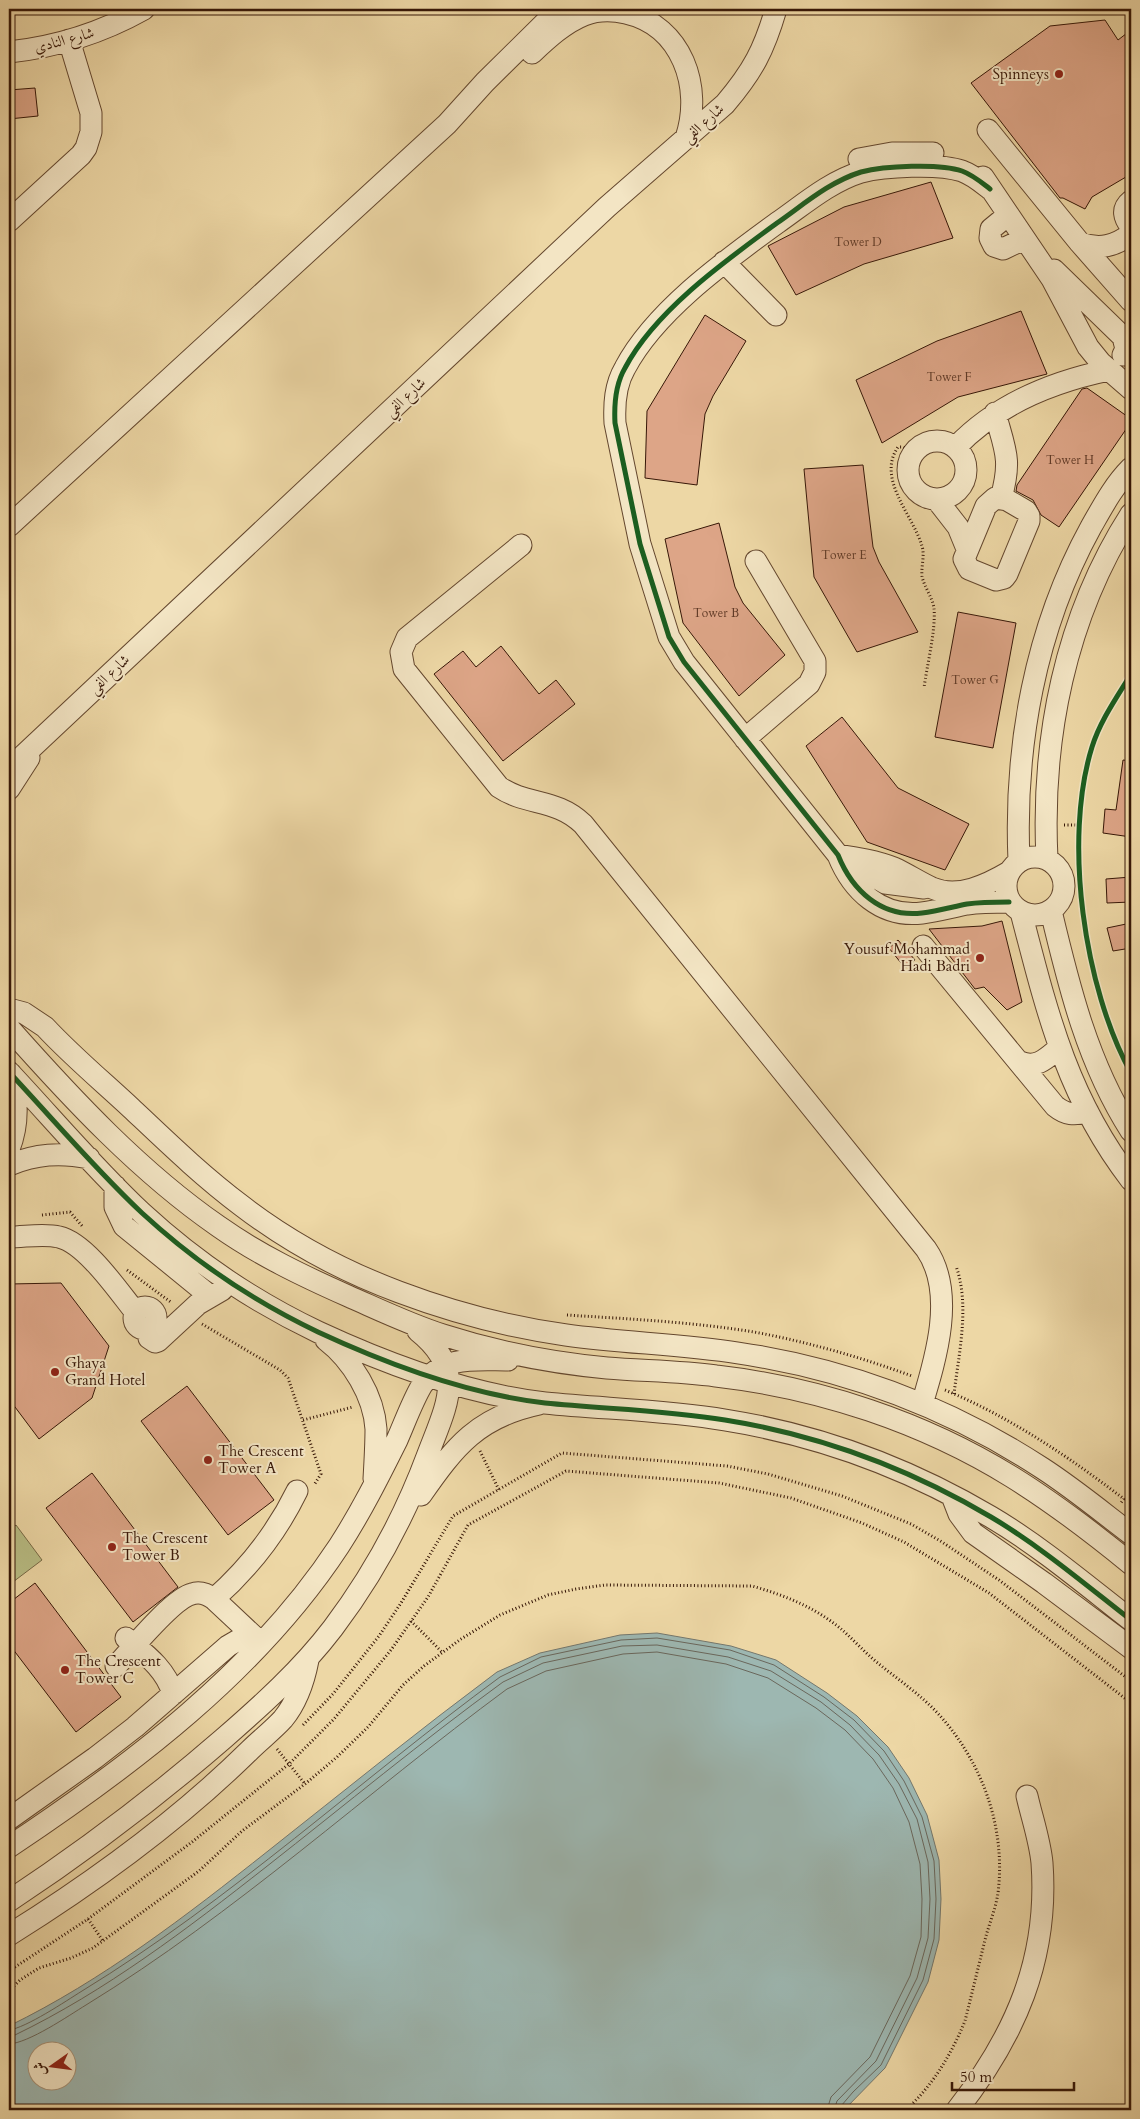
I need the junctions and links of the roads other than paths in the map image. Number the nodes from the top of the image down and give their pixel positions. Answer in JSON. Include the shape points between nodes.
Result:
{"nodes":[{"id":1,"x":144,"y":9,"type":"edge"},
{"id":2,"x":560,"y":9,"type":"edge"},
{"id":3,"x":776,"y":9,"type":"edge"},
{"id":4,"x":69,"y":40,"type":"junction"},
{"id":5,"x":9,"y":52,"type":"edge"},
{"id":6,"x":447,"y":124,"type":"junction"},
{"id":7,"x":988,"y":130,"type":"dead end"},
{"id":8,"x":686,"y":138,"type":"junction"},
{"id":9,"x":1131,"y":201,"type":"edge"},
{"id":10,"x":11,"y":213,"type":"edge"},
{"id":11,"x":1008,"y":215,"type":"junction"},
{"id":12,"x":1128,"y":235,"type":"edge"},
{"id":13,"x":1024,"y":239,"type":"junction"},
{"id":14,"x":1080,"y":243,"type":"junction"},
{"id":15,"x":724,"y":262,"type":"junction"},
{"id":16,"x":1046,"y":270,"type":"junction"},
{"id":17,"x":1111,"y":280,"type":"junction"},
{"id":18,"x":1131,"y":301,"type":"edge"},
{"id":19,"x":776,"y":315,"type":"dead end"},
{"id":20,"x":1121,"y":353,"type":"edge"},
{"id":21,"x":1102,"y":363,"type":"junction"},
{"id":22,"x":1131,"y":389,"type":"edge"},
{"id":23,"x":990,"y":416,"type":"junction"},
{"id":24,"x":956,"y":447,"type":"junction"},
{"id":25,"x":1131,"y":468,"type":"edge"},
{"id":26,"x":946,"y":497,"type":"junction"},
{"id":27,"x":995,"y":499,"type":"junction"},
{"id":28,"x":1131,"y":514,"type":"edge"},
{"id":29,"x":978,"y":524,"type":"junction"},
{"id":30,"x":9,"y":526,"type":"edge"},
{"id":31,"x":521,"y":545,"type":"dead end"},
{"id":32,"x":967,"y":549,"type":"junction"},
{"id":33,"x":756,"y":561,"type":"dead end"},
{"id":34,"x":745,"y":739,"type":"junction"},
{"id":35,"x":38,"y":741,"type":"junction"},
{"id":36,"x":9,"y":769,"type":"edge"},
{"id":37,"x":9,"y":789,"type":"edge"},
{"id":38,"x":838,"y":855,"type":"junction"},
{"id":39,"x":1048,"y":859,"type":"junction"},
{"id":40,"x":1014,"y":866,"type":"junction"},
{"id":41,"x":898,"y":886,"type":"junction"},
{"id":42,"x":934,"y":888,"type":"junction"},
{"id":43,"x":1015,"y":907,"type":"junction"},
{"id":44,"x":896,"y":911,"type":"junction"},
{"id":45,"x":1051,"y":911,"type":"junction"},
{"id":46,"x":923,"y":946,"type":"dead end"},
{"id":47,"x":9,"y":1009,"type":"edge"},
{"id":48,"x":9,"y":1028,"type":"edge"},
{"id":49,"x":1059,"y":1048,"type":"junction"},
{"id":50,"x":1020,"y":1062,"type":"junction"},
{"id":51,"x":10,"y":1073,"type":"edge"},
{"id":52,"x":1088,"y":1112,"type":"junction"},
{"id":53,"x":1131,"y":1130,"type":"edge"},
{"id":54,"x":9,"y":1149,"type":"edge"},
{"id":55,"x":89,"y":1158,"type":"junction"},
{"id":56,"x":9,"y":1165,"type":"edge"},
{"id":57,"x":1131,"y":1180,"type":"edge"},
{"id":58,"x":115,"y":1186,"type":"junction"},
{"id":59,"x":9,"y":1237,"type":"edge"},
{"id":60,"x":236,"y":1285,"type":"junction"},
{"id":61,"x":210,"y":1296,"type":"junction"},
{"id":62,"x":406,"y":1321,"type":"junction"},
{"id":63,"x":314,"y":1330,"type":"junction"},
{"id":64,"x":550,"y":1360,"type":"junction"},
{"id":65,"x":441,"y":1374,"type":"junction"},
{"id":66,"x":545,"y":1402,"type":"junction"},
{"id":67,"x":922,"y":1404,"type":"junction"},
{"id":68,"x":374,"y":1486,"type":"junction"},
{"id":69,"x":304,"y":1491,"type":"road end"},
{"id":70,"x":952,"y":1496,"type":"junction"},
{"id":71,"x":1110,"y":1518,"type":"junction"},
{"id":72,"x":393,"y":1534,"type":"junction"},
{"id":73,"x":1131,"y":1534,"type":"edge"},
{"id":74,"x":1096,"y":1536,"type":"junction"},
{"id":75,"x":1131,"y":1564,"type":"edge"},
{"id":76,"x":214,"y":1599,"type":"junction"},
{"id":77,"x":1131,"y":1620,"type":"edge"},
{"id":78,"x":257,"y":1639,"type":"junction"},
{"id":79,"x":131,"y":1642,"type":"junction"},
{"id":80,"x":1131,"y":1648,"type":"edge"},
{"id":81,"x":308,"y":1658,"type":"junction"},
{"id":82,"x":116,"y":1666,"type":"dead end"},
{"id":83,"x":173,"y":1694,"type":"junction"},
{"id":84,"x":1027,"y":1796,"type":"dead end"},
{"id":85,"x":12,"y":1815,"type":"edge"},
{"id":86,"x":9,"y":1847,"type":"edge"},
{"id":87,"x":9,"y":1901,"type":"edge"},
{"id":88,"x":9,"y":1935,"type":"edge"},
{"id":89,"x":957,"y":2110,"type":"edge"}],
"edges":[{"from":1,"to":4,"type":"street","name":"شارع النادي","via":[[100,30]]},
{"from":2,"to":6,"type":"street","via":[[525,41]]},
{"from":3,"to":8,"type":"street","name":"شارع الفي","via":[[770,33],[751,70],[725,104]]},
{"from":4,"to":5,"type":"street","name":"شارع النادي"},
{"from":4,"to":10,"type":"street","via":[[91,113],[89,140],[81,155]]},
{"from":6,"to":8,"type":"street","via":[[495,87],[557,31],[584,15],[608,11],[633,14],[654,24],[678,50],[692,89],[692,115]]},
{"from":6,"to":30,"type":"street"},
{"from":7,"to":14,"type":"street"},
{"from":8,"to":35,"type":"street","name":"شارع الفي","via":[[607,208]]},
{"from":9,"to":12,"type":"street","via":[[1124,214]]},
{"from":11,"to":13,"type":"street"},
{"from":11,"to":13,"type":"street","via":[[991,229],[990,238],[994,246],[1003,249]]},
{"from":11,"to":15,"type":"street","via":[[990,189],[964,171],[931,166],[860,172],[817,194]]},
{"from":12,"to":14,"type":"street","via":[[1096,247]]},
{"from":12,"to":17,"type":"street","via":[[1112,256]]},
{"from":13,"to":16,"type":"street"},
{"from":14,"to":17,"type":"street"},
{"from":15,"to":19,"type":"street"},
{"from":15,"to":34,"type":"street","via":[[669,312],[643,341],[622,374],[614,409],[636,526],[664,623],[676,650]]},
{"from":16,"to":20,"type":"street"},
{"from":16,"to":21,"type":"street","via":[[1083,338]]},
{"from":17,"to":18,"type":"street"},
{"from":20,"to":21,"type":"street"},
{"from":21,"to":22,"type":"street"},
{"from":21,"to":23,"type":"street","via":[[1081,378],[1048,386]]},
{"from":23,"to":24,"type":"street"},
{"from":23,"to":27,"type":"street","via":[[1000,464]]},
{"from":24,"to":26,"type":"street","via":[[962,453],[967,471],[961,488]]},
{"from":24,"to":26,"type":"street","via":[[938,440],[921,446],[914,452],[908,469],[909,478],[919,494]]},
{"from":25,"to":40,"type":"street","via":[[1121,478],[1084,540],[1068,574],[1044,643],[1028,706],[1021,751]]},
{"from":26,"to":29,"type":"street"},
{"from":26,"to":32,"type":"street"},
{"from":27,"to":29,"type":"street"},
{"from":27,"to":32,"type":"street","via":[[1026,511],[1029,521],[1007,574],[996,580],[969,569],[964,559]]},
{"from":28,"to":39,"type":"street","via":[[1094,584],[1061,684],[1046,789]]},
{"from":29,"to":32,"type":"street"},
{"from":31,"to":67,"type":"street","via":[[407,638],[401,652],[404,670],[499,786],[519,797],[564,809],[583,824],[926,1249],[936,1266],[942,1290],[937,1344]]},
{"from":33,"to":34,"type":"street","via":[[816,661],[816,672],[809,684]]},
{"from":34,"to":38,"type":"street"},
{"from":35,"to":36,"type":"street","name":"شارع الفي"},
{"from":35,"to":37,"type":"street"},
{"from":38,"to":41,"type":"street","via":[[874,878]]},
{"from":38,"to":42,"type":"street","via":[[888,866]]},
{"from":38,"to":44,"type":"street","via":[[845,871],[862,893],[879,905]]},
{"from":39,"to":40,"type":"street","via":[[1033,856]]},
{"from":39,"to":45,"type":"street","via":[[1059,870],[1064,884],[1061,899]]},
{"from":40,"to":42,"type":"street","via":[[986,884],[965,891]]},
{"from":40,"to":43,"type":"street","via":[[1005,887]]},
{"from":41,"to":42,"type":"street"},
{"from":41,"to":44,"type":"street"},
{"from":43,"to":44,"type":"street","via":[[967,904],[920,913]]},
{"from":43,"to":45,"type":"street","via":[[1036,916]]},
{"from":43,"to":49,"type":"street"},
{"from":45,"to":53,"type":"street","via":[[1079,1020],[1106,1084]]},
{"from":46,"to":50,"type":"street"},
{"from":47,"to":67,"type":"street","via":[[24,1013],[45,1028],[189,1162],[243,1207],[303,1246],[366,1278],[432,1304],[500,1323],[564,1335],[701,1347],[778,1360],[854,1379]]},
{"from":48,"to":62,"type":"street","via":[[110,1135],[216,1225],[296,1274]]},
{"from":49,"to":50,"type":"street","via":[[1037,1064]]},
{"from":49,"to":52,"type":"street"},
{"from":50,"to":52,"type":"street","via":[[1055,1106],[1074,1115]]},
{"from":51,"to":54,"type":"street","via":[[17,1118]]},
{"from":51,"to":55,"type":"street"},
{"from":52,"to":57,"type":"street"},
{"from":55,"to":56,"type":"street","via":[[56,1154]]},
{"from":55,"to":58,"type":"street"},
{"from":58,"to":60,"type":"street","via":[[172,1239]]},
{"from":58,"to":61,"type":"street","via":[[115,1207],[124,1226]]},
{"from":59,"to":61,"type":"street","via":[[50,1236],[65,1239],[78,1248],[144,1316],[149,1338],[154,1342]]},
{"from":60,"to":61,"type":"street"},
{"from":60,"to":63,"type":"street"},
{"from":62,"to":64,"type":"street","via":[[494,1349]]},
{"from":62,"to":65,"type":"street","via":[[440,1351]]},
{"from":63,"to":65,"type":"street"},
{"from":63,"to":68,"type":"street","via":[[345,1358],[357,1375],[373,1410],[376,1428]]},
{"from":64,"to":65,"type":"street","via":[[466,1360]]},
{"from":64,"to":74,"type":"street","via":[[768,1384],[868,1410],[964,1450],[1054,1504]]},
{"from":65,"to":66,"type":"street","via":[[484,1392]]},
{"from":65,"to":68,"type":"street","via":[[421,1387]]},
{"from":65,"to":72,"type":"street","via":[[448,1392],[440,1425]]},
{"from":66,"to":70,"type":"street","via":[[726,1420],[793,1435],[858,1454],[918,1478]]},
{"from":66,"to":72,"type":"street","via":[[505,1414],[472,1434],[446,1459]]},
{"from":67,"to":71,"type":"street","via":[[1007,1447]]},
{"from":68,"to":78,"type":"street","via":[[321,1573],[295,1607]]},
{"from":69,"to":76,"type":"street","via":[[261,1550]]},
{"from":70,"to":77,"type":"street","via":[[1030,1543]]},
{"from":70,"to":80,"type":"street","via":[[973,1533]]},
{"from":71,"to":73,"type":"street"},
{"from":71,"to":74,"type":"street"},
{"from":72,"to":81,"type":"street","via":[[354,1598]]},
{"from":74,"to":75,"type":"street"},
{"from":76,"to":78,"type":"street"},
{"from":76,"to":79,"type":"street","via":[[206,1594],[190,1594]]},
{"from":78,"to":83,"type":"street","via":[[240,1639],[228,1646]]},
{"from":78,"to":86,"type":"street","via":[[215,1690],[135,1757]]},
{"from":79,"to":82,"type":"street"},
{"from":79,"to":83,"type":"street","via":[[161,1669]]},
{"from":81,"to":87,"type":"street","via":[[282,1686],[201,1758],[89,1845]]},
{"from":81,"to":88,"type":"street","via":[[300,1690],[288,1712],[234,1766],[115,1863]]},
{"from":83,"to":85,"type":"street","via":[[95,1758]]},
{"from":84,"to":89,"type":"street","via":[[1042,1861],[1042,1906],[1035,1958],[1016,2018],[1000,2049]]}]}
